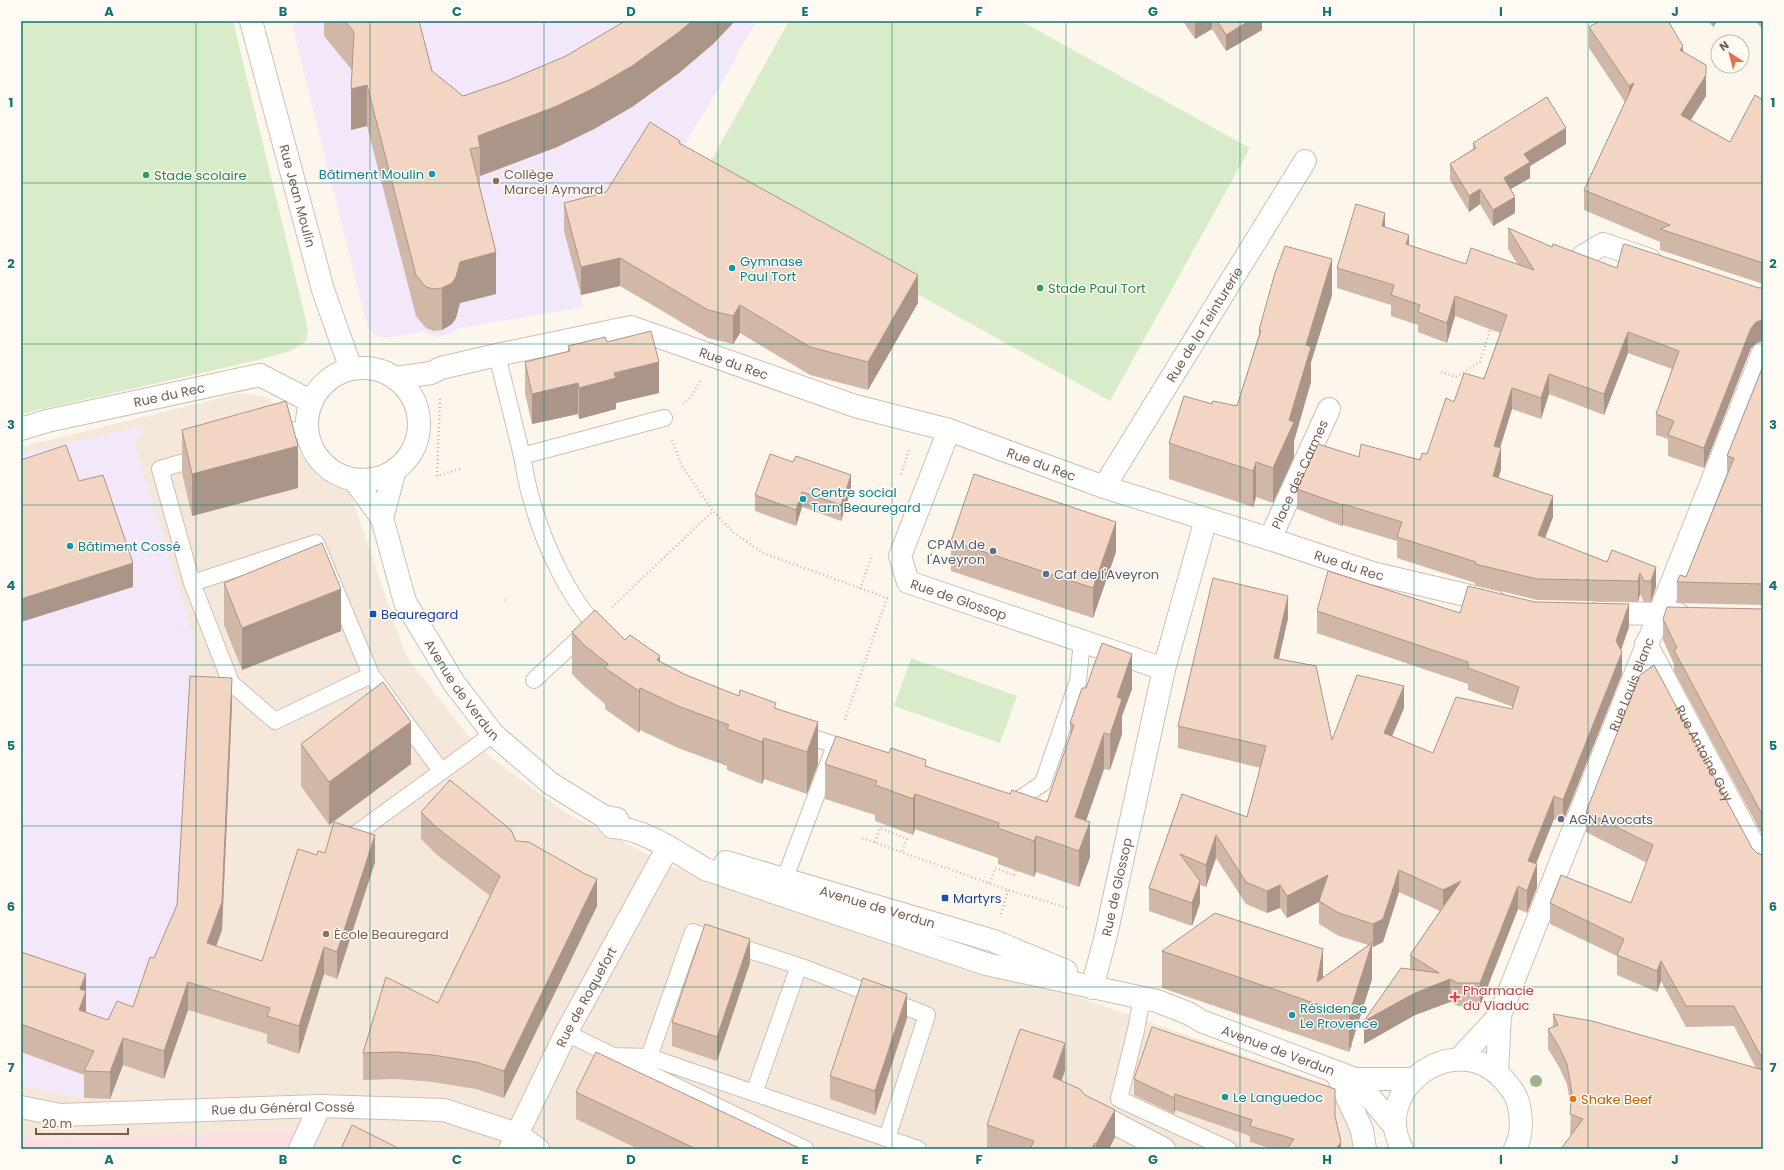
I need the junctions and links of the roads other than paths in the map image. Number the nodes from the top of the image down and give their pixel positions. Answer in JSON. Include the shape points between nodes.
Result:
{"nodes":[{"id":1,"x":252,"y":21,"type":"edge"},
{"id":2,"x":1305,"y":161,"type":"dead end"},
{"id":3,"x":1583,"y":256,"type":"edge"},
{"id":4,"x":1668,"y":266,"type":"edge"},
{"id":5,"x":1763,"y":352,"type":"edge"},
{"id":6,"x":497,"y":354,"type":"junction"},
{"id":7,"x":351,"y":369,"type":"junction"},
{"id":8,"x":436,"y":371,"type":"junction"},
{"id":9,"x":396,"y":378,"type":"junction"},
{"id":10,"x":312,"y":402,"type":"junction"},
{"id":11,"x":417,"y":407,"type":"junction"},
{"id":12,"x":1329,"y":409,"type":"dead end"},
{"id":13,"x":664,"y":418,"type":"road end"},
{"id":14,"x":307,"y":427,"type":"junction"},
{"id":15,"x":21,"y":429,"type":"edge"},
{"id":16,"x":949,"y":430,"type":"junction"},
{"id":17,"x":263,"y":439,"type":"edge"},
{"id":18,"x":219,"y":452,"type":"edge"},
{"id":19,"x":522,"y":456,"type":"junction"},
{"id":20,"x":395,"y":470,"type":"junction"},
{"id":21,"x":354,"y":480,"type":"junction"},
{"id":22,"x":1104,"y":487,"type":"junction"},
{"id":23,"x":382,"y":518,"type":"junction"},
{"id":24,"x":1206,"y":519,"type":"junction"},
{"id":25,"x":1270,"y":539,"type":"junction"},
{"id":26,"x":192,"y":583,"type":"junction"},
{"id":27,"x":1512,"y":606,"type":"edge"},
{"id":28,"x":1581,"y":612,"type":"edge"},
{"id":29,"x":1658,"y":614,"type":"junction"},
{"id":30,"x":1694,"y":615,"type":"edge"},
{"id":31,"x":594,"y":624,"type":"junction"},
{"id":32,"x":1082,"y":641,"type":"junction"},
{"id":33,"x":618,"y":644,"type":"edge"},
{"id":34,"x":1646,"y":644,"type":"junction"},
{"id":35,"x":1164,"y":669,"type":"junction"},
{"id":36,"x":371,"y":675,"type":"junction"},
{"id":37,"x":534,"y":680,"type":"dead end"},
{"id":38,"x":784,"y":728,"type":"edge"},
{"id":39,"x":493,"y":734,"type":"junction"},
{"id":40,"x":836,"y":745,"type":"junction"},
{"id":41,"x":865,"y":755,"type":"edge"},
{"id":42,"x":441,"y":771,"type":"junction"},
{"id":43,"x":990,"y":797,"type":"edge"},
{"id":44,"x":353,"y":836,"type":"edge"},
{"id":45,"x":668,"y":847,"type":"junction"},
{"id":46,"x":1763,"y":863,"type":"edge"},
{"id":47,"x":785,"y":878,"type":"junction"},
{"id":48,"x":799,"y":966,"type":"junction"},
{"id":49,"x":1086,"y":986,"type":"junction"},
{"id":50,"x":1120,"y":994,"type":"junction"},
{"id":51,"x":1140,"y":1008,"type":"junction"},
{"id":52,"x":1500,"y":1015,"type":"junction"},
{"id":53,"x":1201,"y":1021,"type":"junction"},
{"id":54,"x":566,"y":1033,"type":"junction"},
{"id":55,"x":614,"y":1056,"type":"junction"},
{"id":56,"x":649,"y":1057,"type":"junction"},
{"id":57,"x":1459,"y":1059,"type":"junction"},
{"id":58,"x":1497,"y":1072,"type":"junction"},
{"id":59,"x":1345,"y":1076,"type":"junction"},
{"id":60,"x":1413,"y":1079,"type":"junction"},
{"id":61,"x":754,"y":1093,"type":"junction"},
{"id":62,"x":320,"y":1106,"type":"junction"},
{"id":63,"x":21,"y":1107,"type":"edge"},
{"id":64,"x":1092,"y":1111,"type":"edge"},
{"id":65,"x":1395,"y":1127,"type":"junction"},
{"id":66,"x":887,"y":1138,"type":"junction"},
{"id":67,"x":514,"y":1142,"type":"edge"},
{"id":68,"x":1521,"y":1148,"type":"edge"},
{"id":69,"x":300,"y":1149,"type":"edge"},
{"id":70,"x":538,"y":1149,"type":"edge"},
{"id":71,"x":805,"y":1149,"type":"edge"},
{"id":72,"x":918,"y":1149,"type":"edge"},
{"id":73,"x":1164,"y":1149,"type":"edge"},
{"id":74,"x":1228,"y":1149,"type":"edge"},
{"id":75,"x":1365,"y":1149,"type":"edge"},
{"id":76,"x":1402,"y":1149,"type":"edge"}],
"edges":[{"from":1,"to":7,"type":"street","name":"Rue Jean Moulin","via":[[324,290]]},
{"from":2,"to":22,"type":"street","name":"Rue de la Teinturerie"},
{"from":3,"to":4,"type":"street","via":[[1603,244]]},
{"from":5,"to":29,"type":"street","name":"Rue Louis Blanc"},
{"from":6,"to":8,"type":"street","name":"Rue du Rec"},
{"from":6,"to":16,"type":"street","name":"Rue du Rec","via":[[631,327],[855,406]]},
{"from":6,"to":19,"type":"lane"},
{"from":7,"to":9,"type":"street","via":[[382,371]]},
{"from":7,"to":10,"type":"street","via":[[335,376],[321,387]]},
{"from":8,"to":9,"type":"street","name":"Rue du Rec"},
{"from":8,"to":11,"type":"street"},
{"from":9,"to":11,"type":"street","via":[[409,391]]},
{"from":10,"to":14,"type":"street"},
{"from":10,"to":15,"type":"street","name":"Rue du Rec","via":[[260,375],[47,421]]},
{"from":11,"to":20,"type":"street","via":[[420,425],[416,442],[408,458]]},
{"from":12,"to":25,"type":"street","name":"Place des Carmes"},
{"from":13,"to":19,"type":"lane"},
{"from":14,"to":17,"type":"lane"},
{"from":14,"to":21,"type":"street","via":[[316,455],[339,475]]},
{"from":16,"to":22,"type":"street","name":"Rue du Rec"},
{"from":16,"to":32,"type":"street","name":"Rue de Glossop","via":[[900,556],[908,582]]},
{"from":18,"to":26,"type":"lane","via":[[160,469]]},
{"from":19,"to":31,"type":"lane","via":[[532,501],[549,547],[574,598]]},
{"from":20,"to":21,"type":"street","via":[[382,477]]},
{"from":20,"to":23,"type":"street"},
{"from":21,"to":23,"type":"street","name":"Avenue de Verdun"},
{"from":22,"to":24,"type":"street","name":"Rue du Rec"},
{"from":23,"to":39,"type":"street","name":"Avenue de Verdun","via":[[405,602],[454,683]]},
{"from":24,"to":25,"type":"street","name":"Rue du Rec"},
{"from":24,"to":35,"type":"street","name":"Rue de Glossop"},
{"from":25,"to":27,"type":"street","name":"Rue du Rec","via":[[1372,573]]},
{"from":26,"to":36,"type":"lane","via":[[231,683],[275,721]]},
{"from":26,"to":36,"type":"lane","via":[[316,543]]},
{"from":28,"to":29,"type":"street"},
{"from":29,"to":30,"type":"street"},
{"from":29,"to":34,"type":"street","name":"Rue Louis Blanc"},
{"from":31,"to":33,"type":"lane"},
{"from":31,"to":37,"type":"lane"},
{"from":32,"to":35,"type":"street","name":"Rue de Glossop"},
{"from":32,"to":43,"type":"lane","via":[[1078,681],[1043,783],[1012,804]]},
{"from":34,"to":46,"type":"street","name":"Rue Antoine Guy"},
{"from":34,"to":52,"type":"street","name":"Rue Louis Blanc"},
{"from":35,"to":49,"type":"street","name":"Rue de Glossop","via":[[1106,935]]},
{"from":36,"to":42,"type":"lane"},
{"from":38,"to":40,"type":"lane"},
{"from":39,"to":42,"type":"lane"},
{"from":39,"to":45,"type":"street","name":"Avenue de Verdun","via":[[550,783],[603,816],[612,827],[626,828]]},
{"from":40,"to":41,"type":"lane"},
{"from":40,"to":47,"type":"lane"},
{"from":42,"to":44,"type":"lane"},
{"from":45,"to":47,"type":"street","name":"Avenue de Verdun"},
{"from":45,"to":49,"type":"street","name":"Avenue de Verdun","via":[[705,869],[986,964]]},
{"from":45,"to":54,"type":"street","name":"Rue de Roquefort"},
{"from":47,"to":49,"type":"street","name":"Avenue de Verdun","via":[[994,941],[1072,973]]},
{"from":48,"to":56,"type":"lane","via":[[693,932]]},
{"from":48,"to":61,"type":"lane"},
{"from":48,"to":66,"type":"lane","via":[[927,1016]]},
{"from":49,"to":50,"type":"street","name":"Avenue de Verdun"},
{"from":50,"to":51,"type":"street","name":"Avenue de Verdun"},
{"from":50,"to":53,"type":"street","name":"Avenue de Verdun","via":[[1157,1002],[1190,1014]]},
{"from":51,"to":53,"type":"street","name":"Avenue de Verdun","via":[[1151,1016]]},
{"from":51,"to":74,"type":"lane","via":[[1119,1099]]},
{"from":52,"to":57,"type":"street","name":"Rue Louis Blanc"},
{"from":52,"to":58,"type":"street","name":"Rue Louis Blanc"},
{"from":53,"to":59,"type":"street","name":"Avenue de Verdun"},
{"from":54,"to":55,"type":"lane"},
{"from":54,"to":67,"type":"street","name":"Rue de Roquefort"},
{"from":55,"to":56,"type":"lane"},
{"from":55,"to":71,"type":"lane"},
{"from":56,"to":61,"type":"lane"},
{"from":57,"to":58,"type":"street","via":[[1486,1065]]},
{"from":57,"to":60,"type":"street","via":[[1426,1068]]},
{"from":58,"to":68,"type":"street","via":[[1509,1084],[1516,1098],[1521,1114]]},
{"from":59,"to":60,"type":"street","name":"Avenue de Verdun"},
{"from":59,"to":65,"type":"street","name":"Avenue de Verdun"},
{"from":59,"to":75,"type":"street","via":[[1362,1130]]},
{"from":60,"to":65,"type":"street","via":[[1403,1093]]},
{"from":61,"to":66,"type":"lane"},
{"from":62,"to":63,"type":"street","name":"Rue du Général Cossé","via":[[60,1115]]},
{"from":62,"to":67,"type":"street","name":"Rue du Général Cossé","via":[[444,1110]]},
{"from":62,"to":69,"type":"street"},
{"from":64,"to":73,"type":"street"},
{"from":65,"to":76,"type":"street"},
{"from":66,"to":72,"type":"lane"},
{"from":67,"to":70,"type":"street","name":"Rue du Général Cossé"}]}
